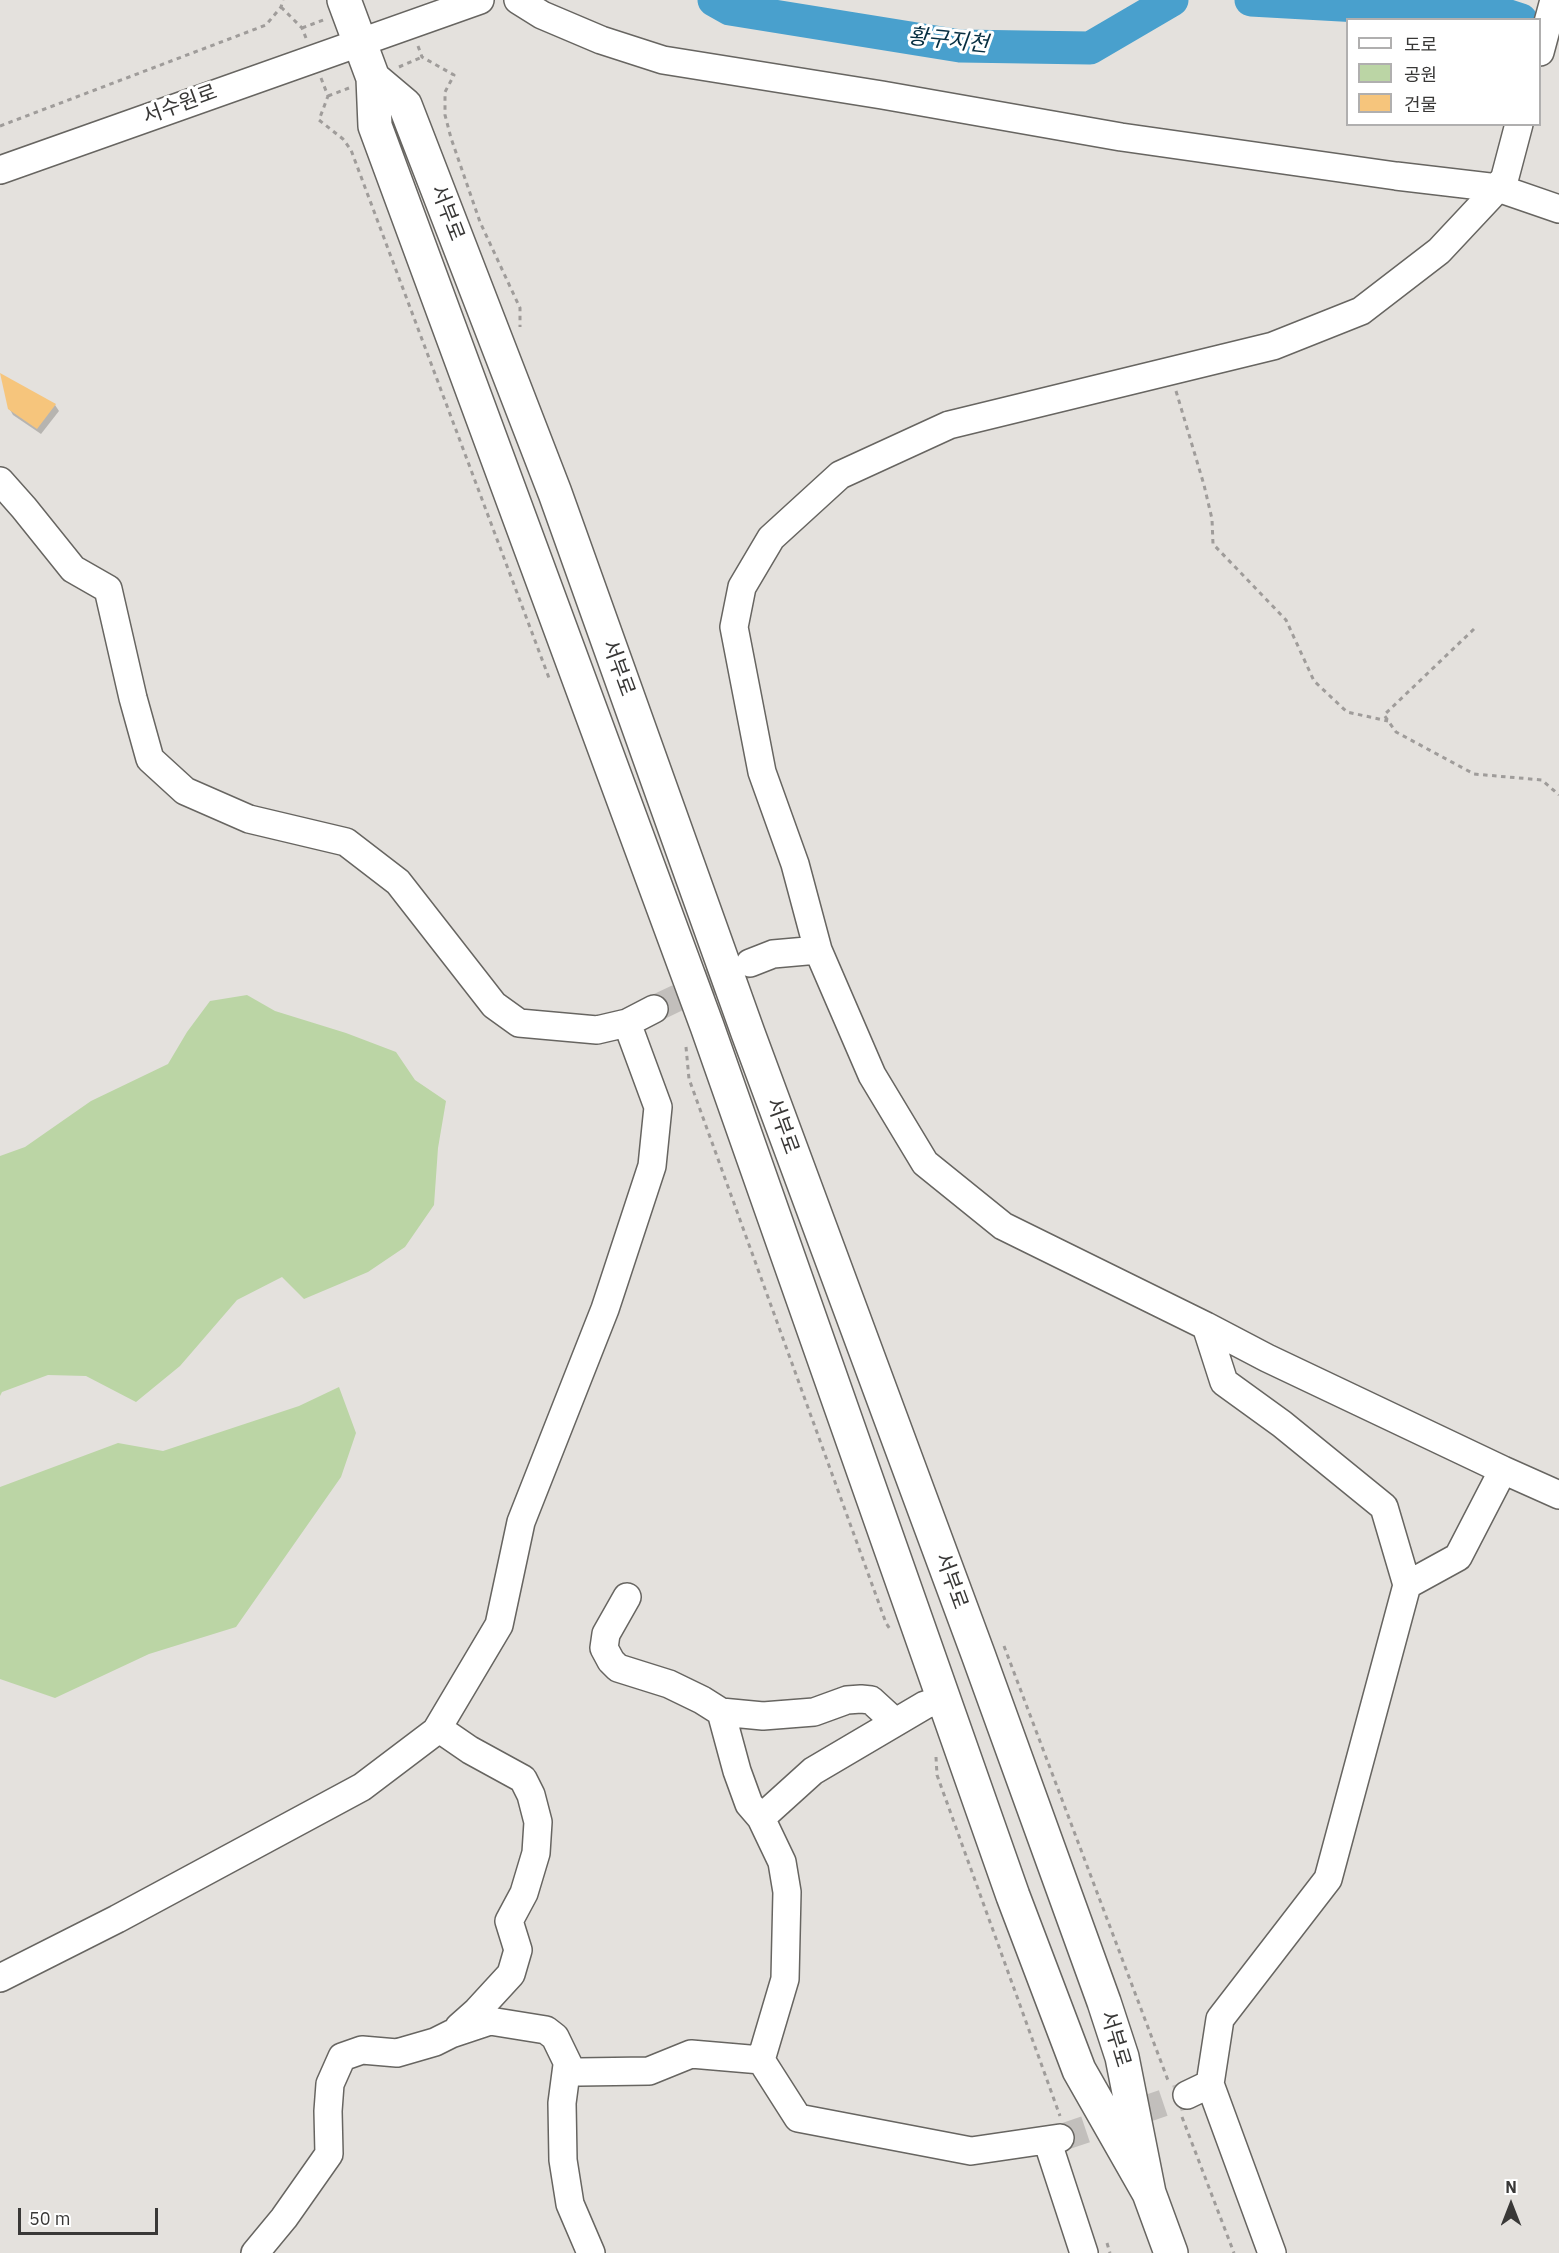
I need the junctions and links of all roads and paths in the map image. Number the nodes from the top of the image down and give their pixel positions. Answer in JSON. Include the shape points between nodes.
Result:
{"nodes":[{"id":1,"x":283,"y":0,"type":"edge"},
{"id":2,"x":344,"y":0,"type":"edge"},
{"id":3,"x":480,"y":0,"type":"edge"},
{"id":4,"x":518,"y":0,"type":"edge"},
{"id":5,"x":1554,"y":0,"type":"edge"},
{"id":6,"x":281,"y":7,"type":"junction"},
{"id":7,"x":302,"y":28,"type":"dead end"},
{"id":8,"x":359,"y":42,"type":"junction"},
{"id":9,"x":1541,"y":45,"type":"edge"},
{"id":10,"x":422,"y":57,"type":"dead end"},
{"id":11,"x":454,"y":75,"type":"dead end"},
{"id":12,"x":372,"y":78,"type":"junction"},
{"id":13,"x":328,"y":96,"type":"dead end"},
{"id":14,"x":0,"y":126,"type":"edge"},
{"id":15,"x":1519,"y":126,"type":"edge"},
{"id":16,"x":0,"y":170,"type":"edge"},
{"id":17,"x":1501,"y":182,"type":"junction"},
{"id":18,"x":1559,"y":209,"type":"edge"},
{"id":19,"x":1170,"y":372,"type":"junction"},
{"id":20,"x":0,"y":481,"type":"edge"},
{"id":21,"x":1474,"y":629,"type":"dead end"},
{"id":22,"x":551,"y":684,"type":"dead end"},
{"id":23,"x":1388,"y":721,"type":"junction"},
{"id":24,"x":1559,"y":795,"type":"edge"},
{"id":25,"x":818,"y":950,"type":"junction"},
{"id":26,"x":750,"y":963,"type":"tunnel mouth"},
{"id":27,"x":654,"y":1009,"type":"tunnel mouth"},
{"id":28,"x":627,"y":1023,"type":"junction"},
{"id":29,"x":685,"y":1040,"type":"dead end"},
{"id":30,"x":1206,"y":1326,"type":"junction"},
{"id":31,"x":1503,"y":1470,"type":"junction"},
{"id":32,"x":1559,"y":1495,"type":"edge"},
{"id":33,"x":1407,"y":1585,"type":"junction"},
{"id":34,"x":627,"y":1597,"type":"dead end"},
{"id":35,"x":892,"y":1632,"type":"dead end"},
{"id":36,"x":944,"y":1699,"type":"junction"},
{"id":37,"x":721,"y":1713,"type":"junction"},
{"id":38,"x":895,"y":1722,"type":"junction"},
{"id":39,"x":438,"y":1728,"type":"junction"},
{"id":40,"x":936,"y":1748,"type":"dead end"},
{"id":41,"x":761,"y":1818,"type":"junction"},
{"id":42,"x":0,"y":1978,"type":"edge"},
{"id":43,"x":451,"y":2034,"type":"junction"},
{"id":44,"x":761,"y":2060,"type":"junction"},
{"id":45,"x":567,"y":2065,"type":"junction"},
{"id":46,"x":1056,"y":2132,"type":"junction"},
{"id":47,"x":1149,"y":2193,"type":"junction"},
{"id":48,"x":1095,"y":2247,"type":"edge"},
{"id":49,"x":255,"y":2253,"type":"edge"},
{"id":50,"x":591,"y":2253,"type":"edge"},
{"id":51,"x":1110,"y":2253,"type":"edge"},
{"id":52,"x":1172,"y":2253,"type":"edge"},
{"id":53,"x":1272,"y":2253,"type":"edge"}],
"edges":[{"from":1,"to":6,"type":"path"},
{"from":2,"to":8,"type":"main road","name":"서부로"},
{"from":3,"to":8,"type":"street","name":"서수원로"},
{"from":4,"to":17,"type":"street","via":[[542,15],[601,40],[663,60],[1121,137],[1385,174]]},
{"from":5,"to":9,"type":"street"},
{"from":6,"to":7,"type":"path"},
{"from":6,"to":14,"type":"path","via":[[266,25]]},
{"from":8,"to":12,"type":"main road","name":"서부로"},
{"from":8,"to":16,"type":"street","name":"서수원로"},
{"from":10,"to":11,"type":"path"},
{"from":12,"to":36,"type":"main road","name":"서부로","via":[[375,126],[707,1026]]},
{"from":12,"to":47,"type":"main road","name":"서부로","via":[[405,105],[555,493],[748,1033],[1104,2002],[1122,2057]]},
{"from":13,"to":22,"type":"path","via":[[319,120],[351,150]]},
{"from":15,"to":17,"type":"street"},
{"from":17,"to":18,"type":"street"},
{"from":17,"to":19,"type":"street","via":[[1439,251],[1361,311],[1273,346]]},
{"from":19,"to":23,"type":"path","via":[[1204,485],[1213,544],[1286,620],[1314,681],[1347,712]]},
{"from":19,"to":25,"type":"street","via":[[949,426],[840,474],[771,538],[742,587],[734,627],[762,772],[795,864]]},
{"from":20,"to":28,"type":"street","via":[[73,569],[108,589],[150,759],[185,791],[249,819],[346,842],[398,882],[494,1005],[519,1023],[597,1030]]},
{"from":21,"to":23,"type":"path","via":[[1384,715]]},
{"from":23,"to":24,"type":"path","via":[[1396,732],[1474,774],[1542,780]]},
{"from":25,"to":26,"type":"street","via":[[773,954]]},
{"from":25,"to":30,"type":"street","via":[[872,1075],[925,1163],[1003,1226]]},
{"from":27,"to":28,"type":"street"},
{"from":28,"to":39,"type":"street","via":[[658,1107],[652,1166],[605,1309],[521,1522],[499,1625]]},
{"from":29,"to":35,"type":"path","via":[[689,1079]]},
{"from":30,"to":31,"type":"street"},
{"from":30,"to":33,"type":"street","via":[[1224,1382],[1384,1507]]},
{"from":31,"to":32,"type":"street"},
{"from":31,"to":33,"type":"street","via":[[1458,1557]]},
{"from":33,"to":53,"type":"street","via":[[1328,1879],[1220,2019],[1198,2090]]},
{"from":34,"to":37,"type":"street","via":[[606,1634],[604,1648],[611,1661],[618,1668],[669,1684]]},
{"from":36,"to":38,"type":"street"},
{"from":36,"to":47,"type":"main road","name":"서부로","via":[[1079,2070]]},
{"from":37,"to":38,"type":"street","via":[[814,1713],[847,1700],[861,1699],[872,1700]]},
{"from":37,"to":41,"type":"street","via":[[749,1804]]},
{"from":38,"to":41,"type":"street","via":[[813,1772]]},
{"from":39,"to":42,"type":"street","via":[[362,1787]]},
{"from":39,"to":43,"type":"street","via":[[523,1779],[538,1822],[536,1853],[524,1893],[509,1921],[518,1950],[511,1974]]},
{"from":40,"to":46,"type":"path","via":[[937,1775]]},
{"from":41,"to":44,"type":"street","via":[[782,1862],[787,1892],[785,1979]]},
{"from":43,"to":45,"type":"street","via":[[490,2021],[546,2030],[555,2037]]},
{"from":43,"to":49,"type":"street","via":[[397,2053],[362,2050],[342,2057],[330,2084],[329,2154]]},
{"from":44,"to":45,"type":"street","via":[[691,2054],[649,2071],[579,2072]]},
{"from":44,"to":46,"type":"street","via":[[798,2118],[971,2151]]},
{"from":45,"to":50,"type":"street","via":[[562,2103],[563,2160],[570,2204]]},
{"from":46,"to":48,"type":"street"},
{"from":47,"to":52,"type":"main road","name":"서부로"},
{"from":48,"to":51,"type":"path"}]}
